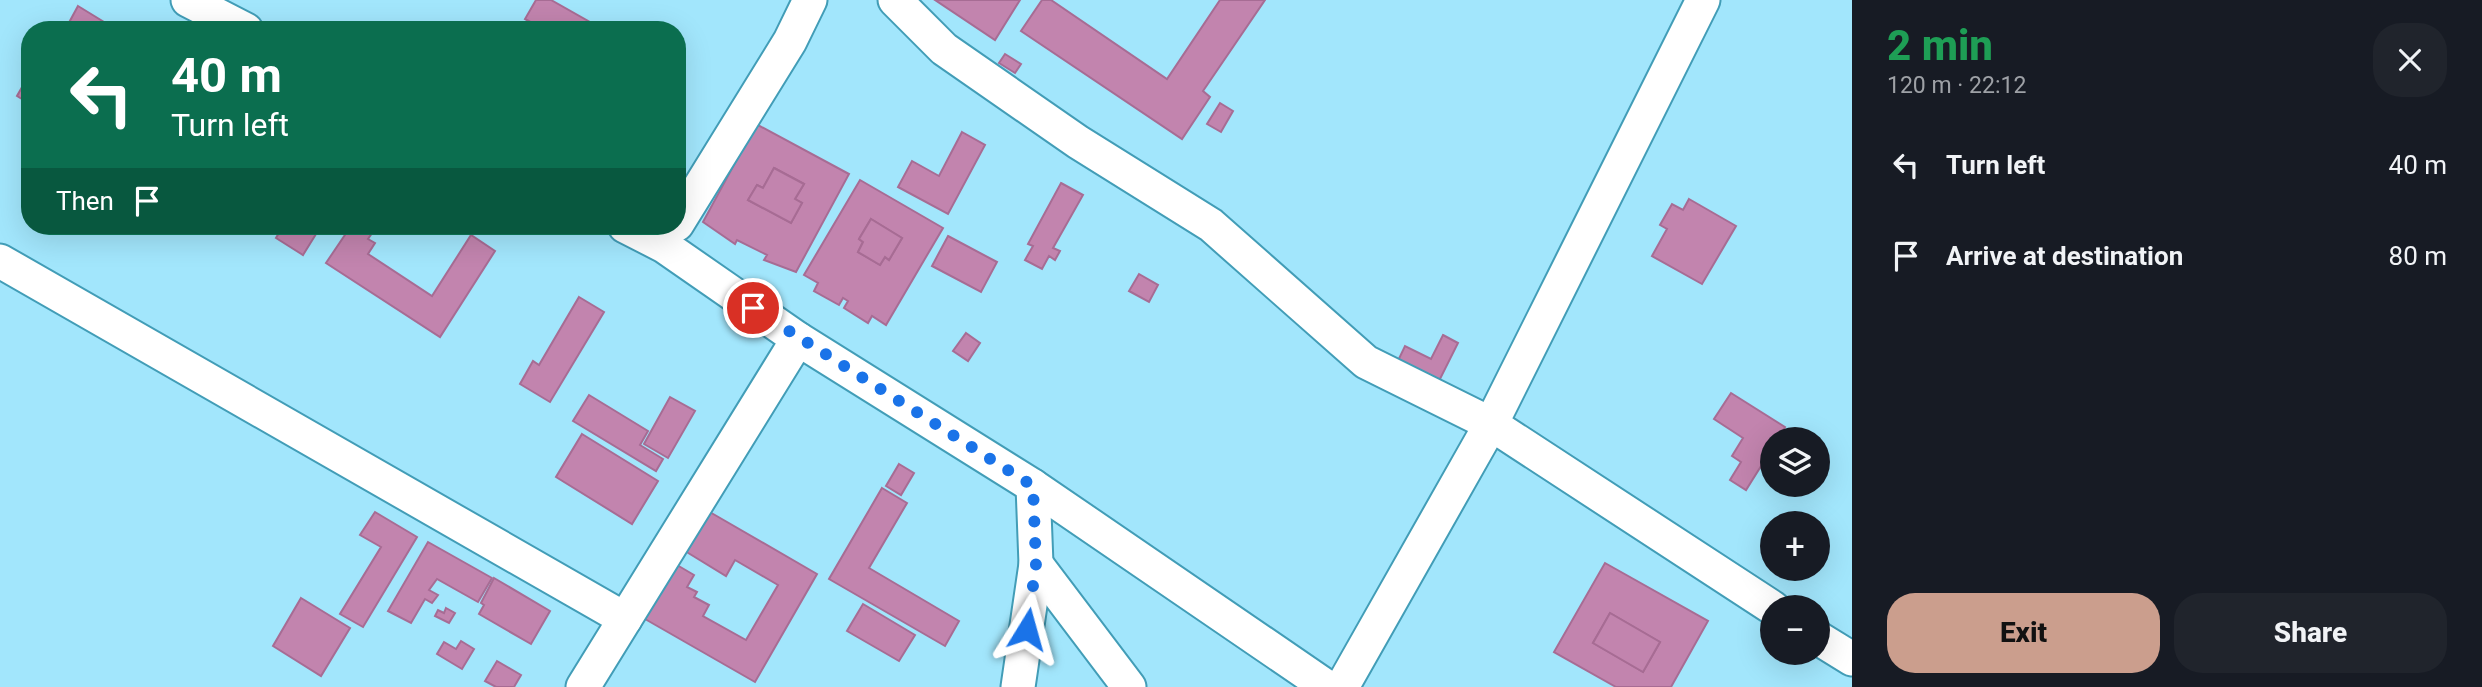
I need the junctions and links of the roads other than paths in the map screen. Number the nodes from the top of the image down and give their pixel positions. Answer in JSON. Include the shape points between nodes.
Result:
{"nodes":[{"id":1,"x":188,"y":0,"type":"edge"},
{"id":2,"x":810,"y":0,"type":"edge"},
{"id":3,"x":895,"y":0,"type":"edge"},
{"id":4,"x":1703,"y":0,"type":"edge"},
{"id":5,"x":229,"y":21,"type":"edge"},
{"id":6,"x":686,"y":209,"type":"edge"},
{"id":7,"x":676,"y":235,"type":"edge"},
{"id":8,"x":0,"y":261,"type":"edge"},
{"id":9,"x":798,"y":339,"type":"junction"},
{"id":10,"x":1491,"y":424,"type":"junction"},
{"id":11,"x":1033,"y":486,"type":"junction"},
{"id":12,"x":1036,"y":564,"type":"junction"},
{"id":13,"x":1760,"y":600,"type":"edge"},
{"id":14,"x":625,"y":619,"type":"junction"},
{"id":15,"x":1830,"y":646,"type":"edge"},
{"id":16,"x":1852,"y":660,"type":"edge"},
{"id":17,"x":583,"y":687,"type":"edge"},
{"id":18,"x":1018,"y":687,"type":"edge"},
{"id":19,"x":1129,"y":687,"type":"edge"},
{"id":20,"x":1327,"y":687,"type":"edge"},
{"id":21,"x":1342,"y":687,"type":"edge"}],
"edges":[{"from":1,"to":5,"type":"street"},
{"from":2,"to":6,"type":"street","via":[[790,41]]},
{"from":3,"to":10,"type":"street","via":[[944,49],[1078,142],[1211,225],[1366,362]]},
{"from":4,"to":10,"type":"street"},
{"from":7,"to":9,"type":"street"},
{"from":8,"to":14,"type":"street"},
{"from":9,"to":11,"type":"street"},
{"from":9,"to":14,"type":"street"},
{"from":10,"to":13,"type":"street"},
{"from":10,"to":21,"type":"street"},
{"from":11,"to":12,"type":"street"},
{"from":11,"to":20,"type":"street"},
{"from":12,"to":18,"type":"street"},
{"from":12,"to":19,"type":"street"},
{"from":14,"to":17,"type":"street"},
{"from":15,"to":16,"type":"street"}]}
